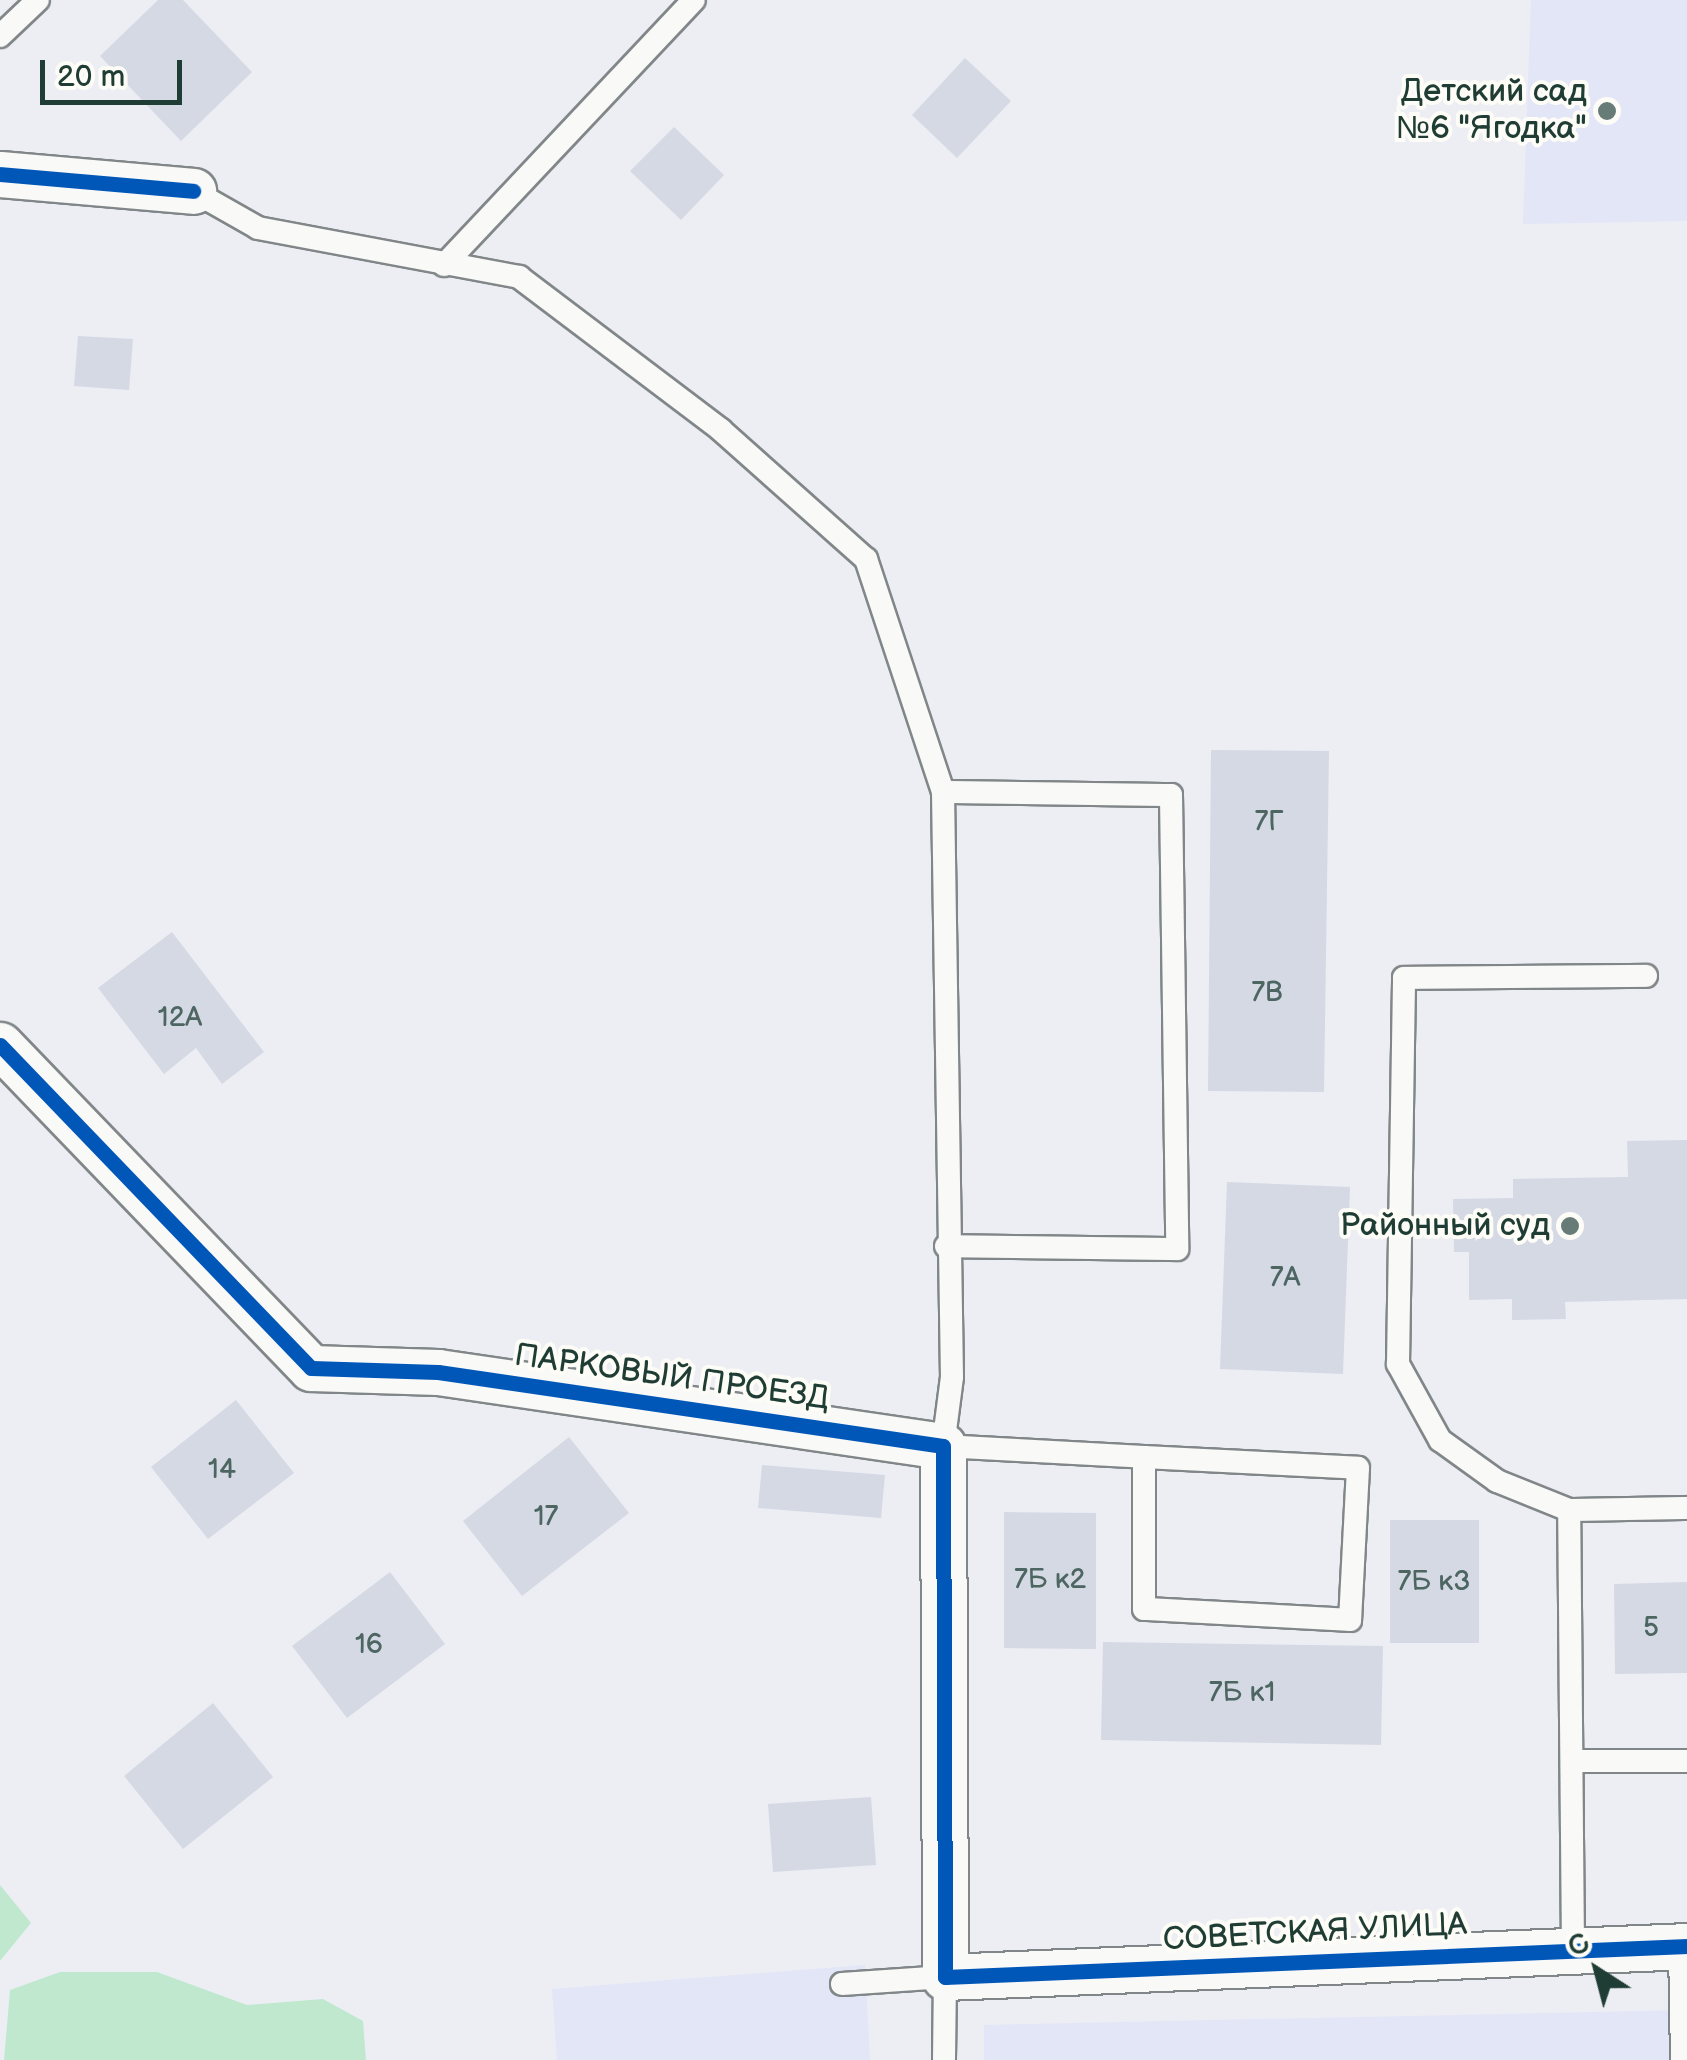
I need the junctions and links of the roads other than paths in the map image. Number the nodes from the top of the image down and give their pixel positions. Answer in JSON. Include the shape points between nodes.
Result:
{"nodes":[{"id":1,"x":38,"y":0,"type":"edge"},
{"id":2,"x":694,"y":0,"type":"edge"},
{"id":3,"x":0,"y":36,"type":"edge"},
{"id":4,"x":0,"y":174,"type":"edge"},
{"id":5,"x":193,"y":191,"type":"joint"},
{"id":6,"x":444,"y":265,"type":"junction"},
{"id":7,"x":942,"y":792,"type":"junction"},
{"id":8,"x":1646,"y":976,"type":"dead end"},
{"id":9,"x":0,"y":1045,"type":"edge"},
{"id":10,"x":946,"y":1246,"type":"junction"},
{"id":11,"x":943,"y":1446,"type":"junction"},
{"id":12,"x":1144,"y":1456,"type":"junction"},
{"id":13,"x":1687,"y":1508,"type":"edge"},
{"id":14,"x":1570,"y":1510,"type":"junction"},
{"id":15,"x":1687,"y":1761,"type":"edge"},
{"id":16,"x":1573,"y":1762,"type":"junction"},
{"id":17,"x":1684,"y":1946,"type":"edge"},
{"id":18,"x":1573,"y":1948,"type":"junction"},
{"id":19,"x":945,"y":1976,"type":"junction"},
{"id":20,"x":842,"y":1984,"type":"dead end"},
{"id":21,"x":944,"y":2060,"type":"edge"},
{"id":22,"x":1682,"y":2060,"type":"edge"}],
"edges":[{"from":1,"to":3,"type":"lane"},
{"from":2,"to":6,"type":"lane"},
{"from":4,"to":5,"type":"street"},
{"from":5,"to":6,"type":"lane","via":[[258,228]]},
{"from":6,"to":7,"type":"lane","via":[[519,277],[721,430],[866,558]]},
{"from":7,"to":10,"type":"lane"},
{"from":7,"to":10,"type":"lane","via":[[1171,795],[1176,1249]]},
{"from":8,"to":14,"type":"lane","via":[[1404,978],[1398,1364],[1440,1440],[1498,1481]]},
{"from":9,"to":11,"type":"street","name":"ПАРКОВЫЙ ПРОЕЗД","via":[[312,1368],[438,1372]]},
{"from":10,"to":11,"type":"lane","via":[[952,1378]]},
{"from":11,"to":12,"type":"lane"},
{"from":11,"to":19,"type":"street"},
{"from":12,"to":12,"type":"lane","via":[[1358,1468],[1350,1620],[1144,1609]]},
{"from":13,"to":14,"type":"lane"},
{"from":14,"to":16,"type":"lane"},
{"from":15,"to":16,"type":"lane"},
{"from":16,"to":18,"type":"lane"},
{"from":17,"to":18,"type":"street","name":"СОВЕТСКАЯ УЛИЦА"},
{"from":17,"to":22,"type":"lane"},
{"from":18,"to":19,"type":"street","name":"СОВЕТСКАЯ УЛИЦА"},
{"from":19,"to":20,"type":"lane"},
{"from":19,"to":21,"type":"lane"}]}
